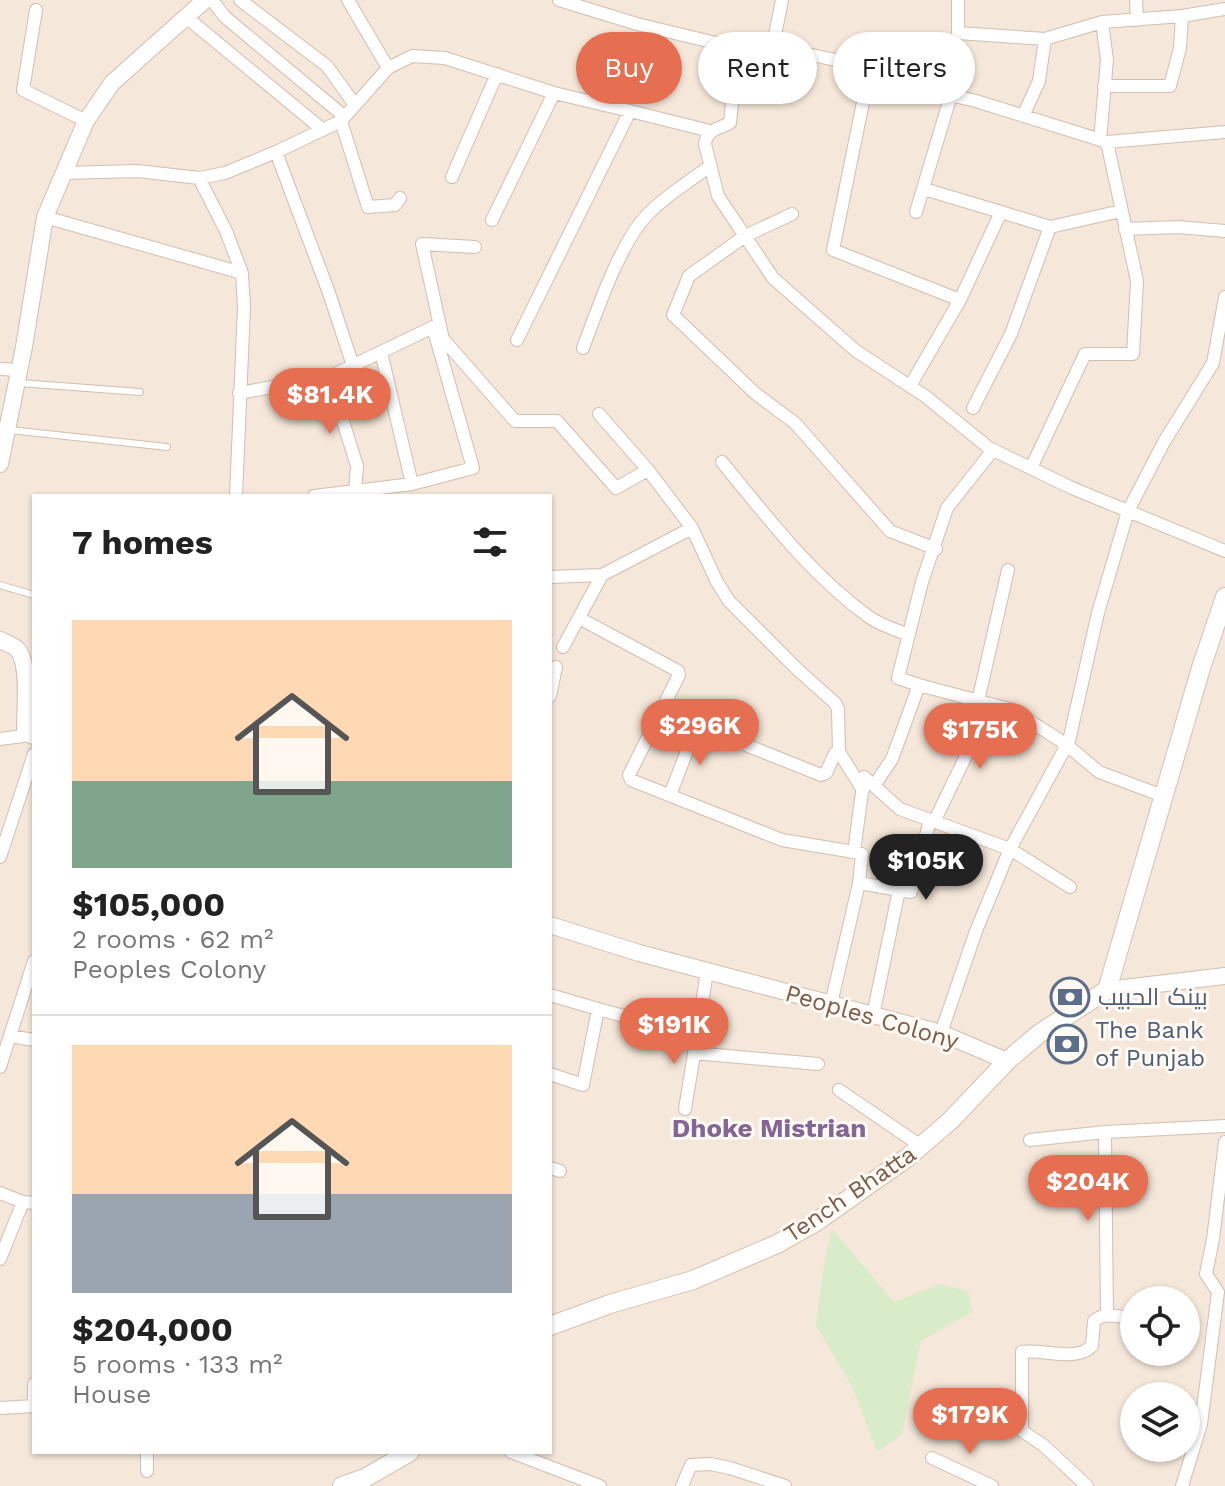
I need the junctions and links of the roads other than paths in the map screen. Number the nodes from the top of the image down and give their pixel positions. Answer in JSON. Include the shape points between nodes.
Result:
{"nodes":[{"id":1,"x":205,"y":0,"type":"edge"},
{"id":2,"x":212,"y":0,"type":"edge"},
{"id":3,"x":240,"y":0,"type":"edge"},
{"id":4,"x":348,"y":0,"type":"edge"},
{"id":5,"x":559,"y":0,"type":"edge"},
{"id":6,"x":782,"y":0,"type":"edge"},
{"id":7,"x":958,"y":0,"type":"edge"},
{"id":8,"x":1136,"y":0,"type":"edge"},
{"id":9,"x":1225,"y":9,"type":"edge"},
{"id":10,"x":36,"y":10,"type":"dead end"},
{"id":11,"x":1182,"y":16,"type":"junction"},
{"id":12,"x":186,"y":17,"type":"junction"},
{"id":13,"x":1137,"y":20,"type":"junction"},
{"id":14,"x":1102,"y":22,"type":"junction"},
{"id":15,"x":776,"y":32,"type":"edge"},
{"id":16,"x":698,"y":39,"type":"edge"},
{"id":17,"x":1045,"y":39,"type":"junction"},
{"id":18,"x":388,"y":68,"type":"junction"},
{"id":19,"x":497,"y":74,"type":"junction"},
{"id":20,"x":1104,"y":86,"type":"junction"},
{"id":21,"x":554,"y":93,"type":"junction"},
{"id":22,"x":975,"y":102,"type":"edge"},
{"id":23,"x":732,"y":104,"type":"edge"},
{"id":24,"x":863,"y":104,"type":"edge"},
{"id":25,"x":948,"y":104,"type":"edge"},
{"id":26,"x":355,"y":105,"type":"junction"},
{"id":27,"x":630,"y":111,"type":"junction"},
{"id":28,"x":1023,"y":116,"type":"junction"},
{"id":29,"x":343,"y":119,"type":"junction"},
{"id":30,"x":86,"y":121,"type":"junction"},
{"id":31,"x":323,"y":130,"type":"junction"},
{"id":32,"x":710,"y":131,"type":"junction"},
{"id":33,"x":1225,"y":132,"type":"edge"},
{"id":34,"x":1104,"y":141,"type":"junction"},
{"id":35,"x":276,"y":152,"type":"junction"},
{"id":36,"x":710,"y":166,"type":"junction"},
{"id":37,"x":64,"y":173,"type":"junction"},
{"id":38,"x":452,"y":177,"type":"dead end"},
{"id":39,"x":199,"y":178,"type":"junction"},
{"id":40,"x":924,"y":189,"type":"junction"},
{"id":41,"x":400,"y":198,"type":"dead end"},
{"id":42,"x":1121,"y":211,"type":"junction"},
{"id":43,"x":916,"y":212,"type":"dead end"},
{"id":44,"x":1001,"y":212,"type":"junction"},
{"id":45,"x":792,"y":214,"type":"dead end"},
{"id":46,"x":45,"y":217,"type":"junction"},
{"id":47,"x":492,"y":220,"type":"dead end"},
{"id":48,"x":1050,"y":227,"type":"junction"},
{"id":49,"x":1125,"y":229,"type":"junction"},
{"id":50,"x":1225,"y":231,"type":"edge"},
{"id":51,"x":745,"y":236,"type":"junction"},
{"id":52,"x":475,"y":247,"type":"dead end"},
{"id":53,"x":242,"y":273,"type":"junction"},
{"id":54,"x":1225,"y":297,"type":"edge"},
{"id":55,"x":960,"y":300,"type":"junction"},
{"id":56,"x":433,"y":327,"type":"junction"},
{"id":57,"x":443,"y":338,"type":"junction"},
{"id":58,"x":517,"y":340,"type":"dead end"},
{"id":59,"x":583,"y":348,"type":"dead end"},
{"id":60,"x":381,"y":352,"type":"junction"},
{"id":61,"x":353,"y":366,"type":"junction"},
{"id":62,"x":0,"y":369,"type":"edge"},
{"id":63,"x":18,"y":376,"type":"junction"},
{"id":64,"x":329,"y":377,"type":"junction"},
{"id":65,"x":910,"y":386,"type":"junction"},
{"id":66,"x":140,"y":392,"type":"dead end"},
{"id":67,"x":239,"y":393,"type":"junction"},
{"id":68,"x":973,"y":408,"type":"dead end"},
{"id":69,"x":599,"y":414,"type":"dead end"},
{"id":70,"x":7,"y":430,"type":"junction"},
{"id":71,"x":167,"y":447,"type":"dead end"},
{"id":72,"x":993,"y":450,"type":"junction"},
{"id":73,"x":722,"y":462,"type":"dead end"},
{"id":74,"x":0,"y":464,"type":"edge"},
{"id":75,"x":1031,"y":468,"type":"junction"},
{"id":76,"x":648,"y":470,"type":"junction"},
{"id":77,"x":412,"y":484,"type":"junction"},
{"id":78,"x":355,"y":492,"type":"junction"},
{"id":79,"x":236,"y":494,"type":"edge"},
{"id":80,"x":334,"y":494,"type":"edge"},
{"id":81,"x":1128,"y":511,"type":"junction"},
{"id":82,"x":692,"y":528,"type":"junction"},
{"id":83,"x":936,"y":549,"type":"junction"},
{"id":84,"x":1225,"y":551,"type":"edge"},
{"id":85,"x":1008,"y":570,"type":"dead end"},
{"id":86,"x":602,"y":575,"type":"junction"},
{"id":87,"x":552,"y":577,"type":"edge"},
{"id":88,"x":0,"y":585,"type":"edge"},
{"id":89,"x":32,"y":594,"type":"edge"},
{"id":90,"x":1225,"y":597,"type":"edge"},
{"id":91,"x":579,"y":618,"type":"junction"},
{"id":92,"x":909,"y":635,"type":"junction"},
{"id":93,"x":0,"y":640,"type":"edge"},
{"id":94,"x":563,"y":647,"type":"dead end"},
{"id":95,"x":556,"y":667,"type":"dead end"},
{"id":96,"x":919,"y":685,"type":"junction"},
{"id":97,"x":552,"y":686,"type":"edge"},
{"id":98,"x":985,"y":702,"type":"junction"},
{"id":99,"x":661,"y":711,"type":"junction"},
{"id":100,"x":697,"y":725,"type":"junction"},
{"id":101,"x":32,"y":735,"type":"edge"},
{"id":102,"x":0,"y":739,"type":"edge"},
{"id":103,"x":1067,"y":745,"type":"junction"},
{"id":104,"x":839,"y":752,"type":"junction"},
{"id":105,"x":32,"y":760,"type":"edge"},
{"id":106,"x":868,"y":788,"type":"junction"},
{"id":107,"x":670,"y":795,"type":"junction"},
{"id":108,"x":1163,"y":796,"type":"junction"},
{"id":109,"x":932,"y":821,"type":"junction"},
{"id":110,"x":1010,"y":849,"type":"junction"},
{"id":111,"x":854,"y":852,"type":"junction"},
{"id":112,"x":0,"y":857,"type":"edge"},
{"id":113,"x":859,"y":883,"type":"junction"},
{"id":114,"x":1070,"y":887,"type":"dead end"},
{"id":115,"x":899,"y":890,"type":"junction"},
{"id":116,"x":552,"y":926,"type":"edge"},
{"id":117,"x":32,"y":967,"type":"edge"},
{"id":118,"x":707,"y":971,"type":"junction"},
{"id":119,"x":1225,"y":976,"type":"edge"},
{"id":120,"x":1107,"y":990,"type":"junction"},
{"id":121,"x":552,"y":996,"type":"edge"},
{"id":122,"x":831,"y":1004,"type":"junction"},
{"id":123,"x":598,"y":1009,"type":"junction"},
{"id":124,"x":873,"y":1015,"type":"junction"},
{"id":125,"x":698,"y":1030,"type":"junction"},
{"id":126,"x":941,"y":1033,"type":"junction"},
{"id":127,"x":10,"y":1036,"type":"junction"},
{"id":128,"x":32,"y":1040,"type":"edge"},
{"id":129,"x":694,"y":1053,"type":"junction"},
{"id":130,"x":1007,"y":1061,"type":"junction"},
{"id":131,"x":818,"y":1064,"type":"dead end"},
{"id":132,"x":0,"y":1067,"type":"edge"},
{"id":133,"x":552,"y":1075,"type":"edge"},
{"id":134,"x":839,"y":1090,"type":"dead end"},
{"id":135,"x":685,"y":1109,"type":"dead end"},
{"id":136,"x":1225,"y":1126,"type":"edge"},
{"id":137,"x":1105,"y":1132,"type":"junction"},
{"id":138,"x":1030,"y":1140,"type":"dead end"},
{"id":139,"x":1225,"y":1142,"type":"edge"},
{"id":140,"x":921,"y":1146,"type":"junction"},
{"id":141,"x":0,"y":1193,"type":"edge"},
{"id":142,"x":29,"y":1203,"type":"edge"},
{"id":143,"x":0,"y":1259,"type":"edge"},
{"id":144,"x":1107,"y":1314,"type":"junction"},
{"id":145,"x":1120,"y":1316,"type":"edge"},
{"id":146,"x":552,"y":1325,"type":"edge"},
{"id":147,"x":1219,"y":1338,"type":"edge"},
{"id":148,"x":32,"y":1406,"type":"edge"},
{"id":149,"x":0,"y":1408,"type":"edge"},
{"id":150,"x":147,"y":1454,"type":"edge"},
{"id":151,"x":407,"y":1454,"type":"edge"},
{"id":152,"x":516,"y":1454,"type":"edge"},
{"id":153,"x":932,"y":1458,"type":"dead end"},
{"id":154,"x":147,"y":1471,"type":"dead end"},
{"id":155,"x":370,"y":1482,"type":"edge"},
{"id":156,"x":342,"y":1486,"type":"edge"},
{"id":157,"x":600,"y":1486,"type":"edge"},
{"id":158,"x":682,"y":1486,"type":"edge"},
{"id":159,"x":785,"y":1486,"type":"edge"},
{"id":160,"x":992,"y":1486,"type":"edge"},
{"id":161,"x":1087,"y":1486,"type":"edge"},
{"id":162,"x":1182,"y":1486,"type":"edge"}],
"edges":[{"from":1,"to":12,"type":"street"},
{"from":2,"to":29,"type":"street"},
{"from":3,"to":26,"type":"street","via":[[327,66]]},
{"from":4,"to":18,"type":"street"},
{"from":5,"to":16,"type":"street"},
{"from":6,"to":15,"type":"street"},
{"from":7,"to":17,"type":"street","via":[[958,33]]},
{"from":8,"to":13,"type":"street"},
{"from":9,"to":11,"type":"street"},
{"from":10,"to":30,"type":"street","via":[[23,90]]},
{"from":11,"to":13,"type":"street"},
{"from":11,"to":20,"type":"street","via":[[1170,86]]},
{"from":12,"to":30,"type":"street","via":[[112,83]]},
{"from":12,"to":31,"type":"street"},
{"from":13,"to":14,"type":"street"},
{"from":14,"to":17,"type":"street"},
{"from":14,"to":20,"type":"street"},
{"from":17,"to":28,"type":"street","via":[[1039,81]]},
{"from":18,"to":19,"type":"street","via":[[412,56],[445,58]]},
{"from":18,"to":26,"type":"street"},
{"from":19,"to":21,"type":"street"},
{"from":19,"to":38,"type":"street"},
{"from":20,"to":34,"type":"street"},
{"from":21,"to":27,"type":"street"},
{"from":21,"to":47,"type":"street"},
{"from":22,"to":28,"type":"street"},
{"from":23,"to":32,"type":"street","via":[[730,123]]},
{"from":24,"to":55,"type":"street","via":[[833,250]]},
{"from":25,"to":40,"type":"street"},
{"from":26,"to":29,"type":"street"},
{"from":27,"to":32,"type":"street"},
{"from":27,"to":58,"type":"street"},
{"from":28,"to":34,"type":"street"},
{"from":29,"to":31,"type":"street"},
{"from":29,"to":41,"type":"street","via":[[368,207],[395,205]]},
{"from":30,"to":37,"type":"street"},
{"from":31,"to":35,"type":"street"},
{"from":32,"to":36,"type":"street","via":[[705,144]]},
{"from":33,"to":34,"type":"street"},
{"from":34,"to":42,"type":"street"},
{"from":35,"to":39,"type":"street"},
{"from":35,"to":61,"type":"street"},
{"from":36,"to":51,"type":"street","via":[[718,196]]},
{"from":36,"to":59,"type":"street","via":[[648,214],[629,242]]},
{"from":37,"to":39,"type":"street","via":[[138,171]]},
{"from":37,"to":46,"type":"street"},
{"from":39,"to":53,"type":"street"},
{"from":40,"to":43,"type":"street"},
{"from":40,"to":44,"type":"street"},
{"from":42,"to":48,"type":"street"},
{"from":42,"to":49,"type":"street"},
{"from":44,"to":48,"type":"street"},
{"from":44,"to":55,"type":"street"},
{"from":45,"to":51,"type":"street"},
{"from":46,"to":53,"type":"street"},
{"from":46,"to":63,"type":"street"},
{"from":48,"to":68,"type":"street","via":[[1011,334]]},
{"from":49,"to":50,"type":"street"},
{"from":49,"to":75,"type":"street","via":[[1137,281],[1133,354],[1085,354]]},
{"from":51,"to":65,"type":"street","via":[[773,278],[856,351]]},
{"from":51,"to":83,"type":"street","via":[[689,276],[673,315],[756,394],[795,423],[890,531]]},
{"from":52,"to":57,"type":"street","via":[[422,244]]},
{"from":53,"to":67,"type":"street"},
{"from":54,"to":81,"type":"street","via":[[1213,363]]},
{"from":55,"to":65,"type":"street"},
{"from":56,"to":57,"type":"street"},
{"from":56,"to":60,"type":"street"},
{"from":56,"to":77,"type":"street","via":[[473,468]]},
{"from":57,"to":76,"type":"street","via":[[515,421],[557,421],[616,488]]},
{"from":60,"to":61,"type":"street"},
{"from":60,"to":77,"type":"street"},
{"from":61,"to":64,"type":"street"},
{"from":62,"to":63,"type":"street"},
{"from":63,"to":66,"type":"lane"},
{"from":63,"to":70,"type":"street"},
{"from":64,"to":67,"type":"street"},
{"from":64,"to":78,"type":"street","via":[[357,466]]},
{"from":65,"to":72,"type":"street"},
{"from":67,"to":79,"type":"street"},
{"from":69,"to":76,"type":"street"},
{"from":70,"to":71,"type":"lane"},
{"from":70,"to":74,"type":"street"},
{"from":72,"to":75,"type":"street"},
{"from":72,"to":83,"type":"street","via":[[947,508]]},
{"from":73,"to":92,"type":"street","via":[[836,590],[871,619]]},
{"from":75,"to":81,"type":"street"},
{"from":76,"to":82,"type":"street"},
{"from":77,"to":78,"type":"street"},
{"from":78,"to":80,"type":"street"},
{"from":81,"to":84,"type":"street"},
{"from":81,"to":103,"type":"street"},
{"from":82,"to":86,"type":"street"},
{"from":82,"to":104,"type":"street","via":[[729,601],[835,703]]},
{"from":83,"to":92,"type":"street"},
{"from":85,"to":98,"type":"street"},
{"from":86,"to":87,"type":"street"},
{"from":86,"to":91,"type":"street"},
{"from":88,"to":89,"type":"lane"},
{"from":90,"to":108,"type":"main road"},
{"from":91,"to":94,"type":"street"},
{"from":91,"to":99,"type":"street","via":[[678,671]]},
{"from":92,"to":96,"type":"street","via":[[898,678]]},
{"from":93,"to":101,"type":"street","via":[[22,655],[25,727]]},
{"from":95,"to":97,"type":"street"},
{"from":96,"to":98,"type":"street"},
{"from":96,"to":106,"type":"street","via":[[892,759]]},
{"from":98,"to":103,"type":"street","via":[[1013,710]]},
{"from":98,"to":109,"type":"street"},
{"from":99,"to":100,"type":"street"},
{"from":99,"to":107,"type":"street","via":[[629,777]]},
{"from":100,"to":104,"type":"street","via":[[821,775]]},
{"from":100,"to":107,"type":"street"},
{"from":101,"to":102,"type":"street"},
{"from":103,"to":108,"type":"street","via":[[1099,772]]},
{"from":103,"to":110,"type":"street"},
{"from":104,"to":106,"type":"street"},
{"from":105,"to":112,"type":"street"},
{"from":106,"to":109,"type":"street"},
{"from":106,"to":111,"type":"street"},
{"from":107,"to":111,"type":"street","via":[[782,840]]},
{"from":108,"to":120,"type":"main road"},
{"from":109,"to":110,"type":"street"},
{"from":109,"to":115,"type":"street","via":[[911,892]]},
{"from":110,"to":114,"type":"street"},
{"from":110,"to":126,"type":"street"},
{"from":111,"to":113,"type":"street","via":[[862,854]]},
{"from":113,"to":115,"type":"street"},
{"from":113,"to":122,"type":"street"},
{"from":115,"to":124,"type":"street"},
{"from":116,"to":118,"type":"street","name":"Peoples Colony"},
{"from":117,"to":127,"type":"street"},
{"from":118,"to":122,"type":"street","name":"Peoples Colony"},
{"from":118,"to":125,"type":"street"},
{"from":119,"to":120,"type":"street"},
{"from":120,"to":130,"type":"main road","name":"Tench Bhatta"},
{"from":121,"to":123,"type":"street"},
{"from":122,"to":124,"type":"street","name":"Peoples Colony"},
{"from":123,"to":125,"type":"street","via":[[664,1027]]},
{"from":123,"to":133,"type":"street","via":[[583,1085]]},
{"from":124,"to":126,"type":"street","name":"Peoples Colony"},
{"from":125,"to":129,"type":"street"},
{"from":126,"to":130,"type":"street","name":"Peoples Colony"},
{"from":127,"to":128,"type":"street"},
{"from":127,"to":132,"type":"street"},
{"from":129,"to":131,"type":"street"},
{"from":129,"to":135,"type":"street"},
{"from":130,"to":140,"type":"main road","name":"Tench Bhatta"},
{"from":134,"to":140,"type":"street"},
{"from":136,"to":137,"type":"street"},
{"from":137,"to":138,"type":"street"},
{"from":137,"to":144,"type":"street"},
{"from":139,"to":147,"type":"street","via":[[1206,1274],[1218,1292]]},
{"from":140,"to":146,"type":"main road","name":"Tench Bhatta","via":[[777,1244],[693,1280]]},
{"from":141,"to":142,"type":"street"},
{"from":142,"to":143,"type":"street"},
{"from":144,"to":145,"type":"street"},
{"from":144,"to":161,"type":"street","via":[[1094,1321],[1087,1351],[1026,1351],[1021,1356],[1022,1431]]},
{"from":147,"to":162,"type":"street"},
{"from":148,"to":149,"type":"street"},
{"from":150,"to":154,"type":"street"},
{"from":151,"to":155,"type":"main road"},
{"from":152,"to":157,"type":"street"},
{"from":153,"to":160,"type":"street"},
{"from":155,"to":156,"type":"main road"},
{"from":158,"to":159,"type":"street","via":[[691,1465],[710,1464]]}]}
